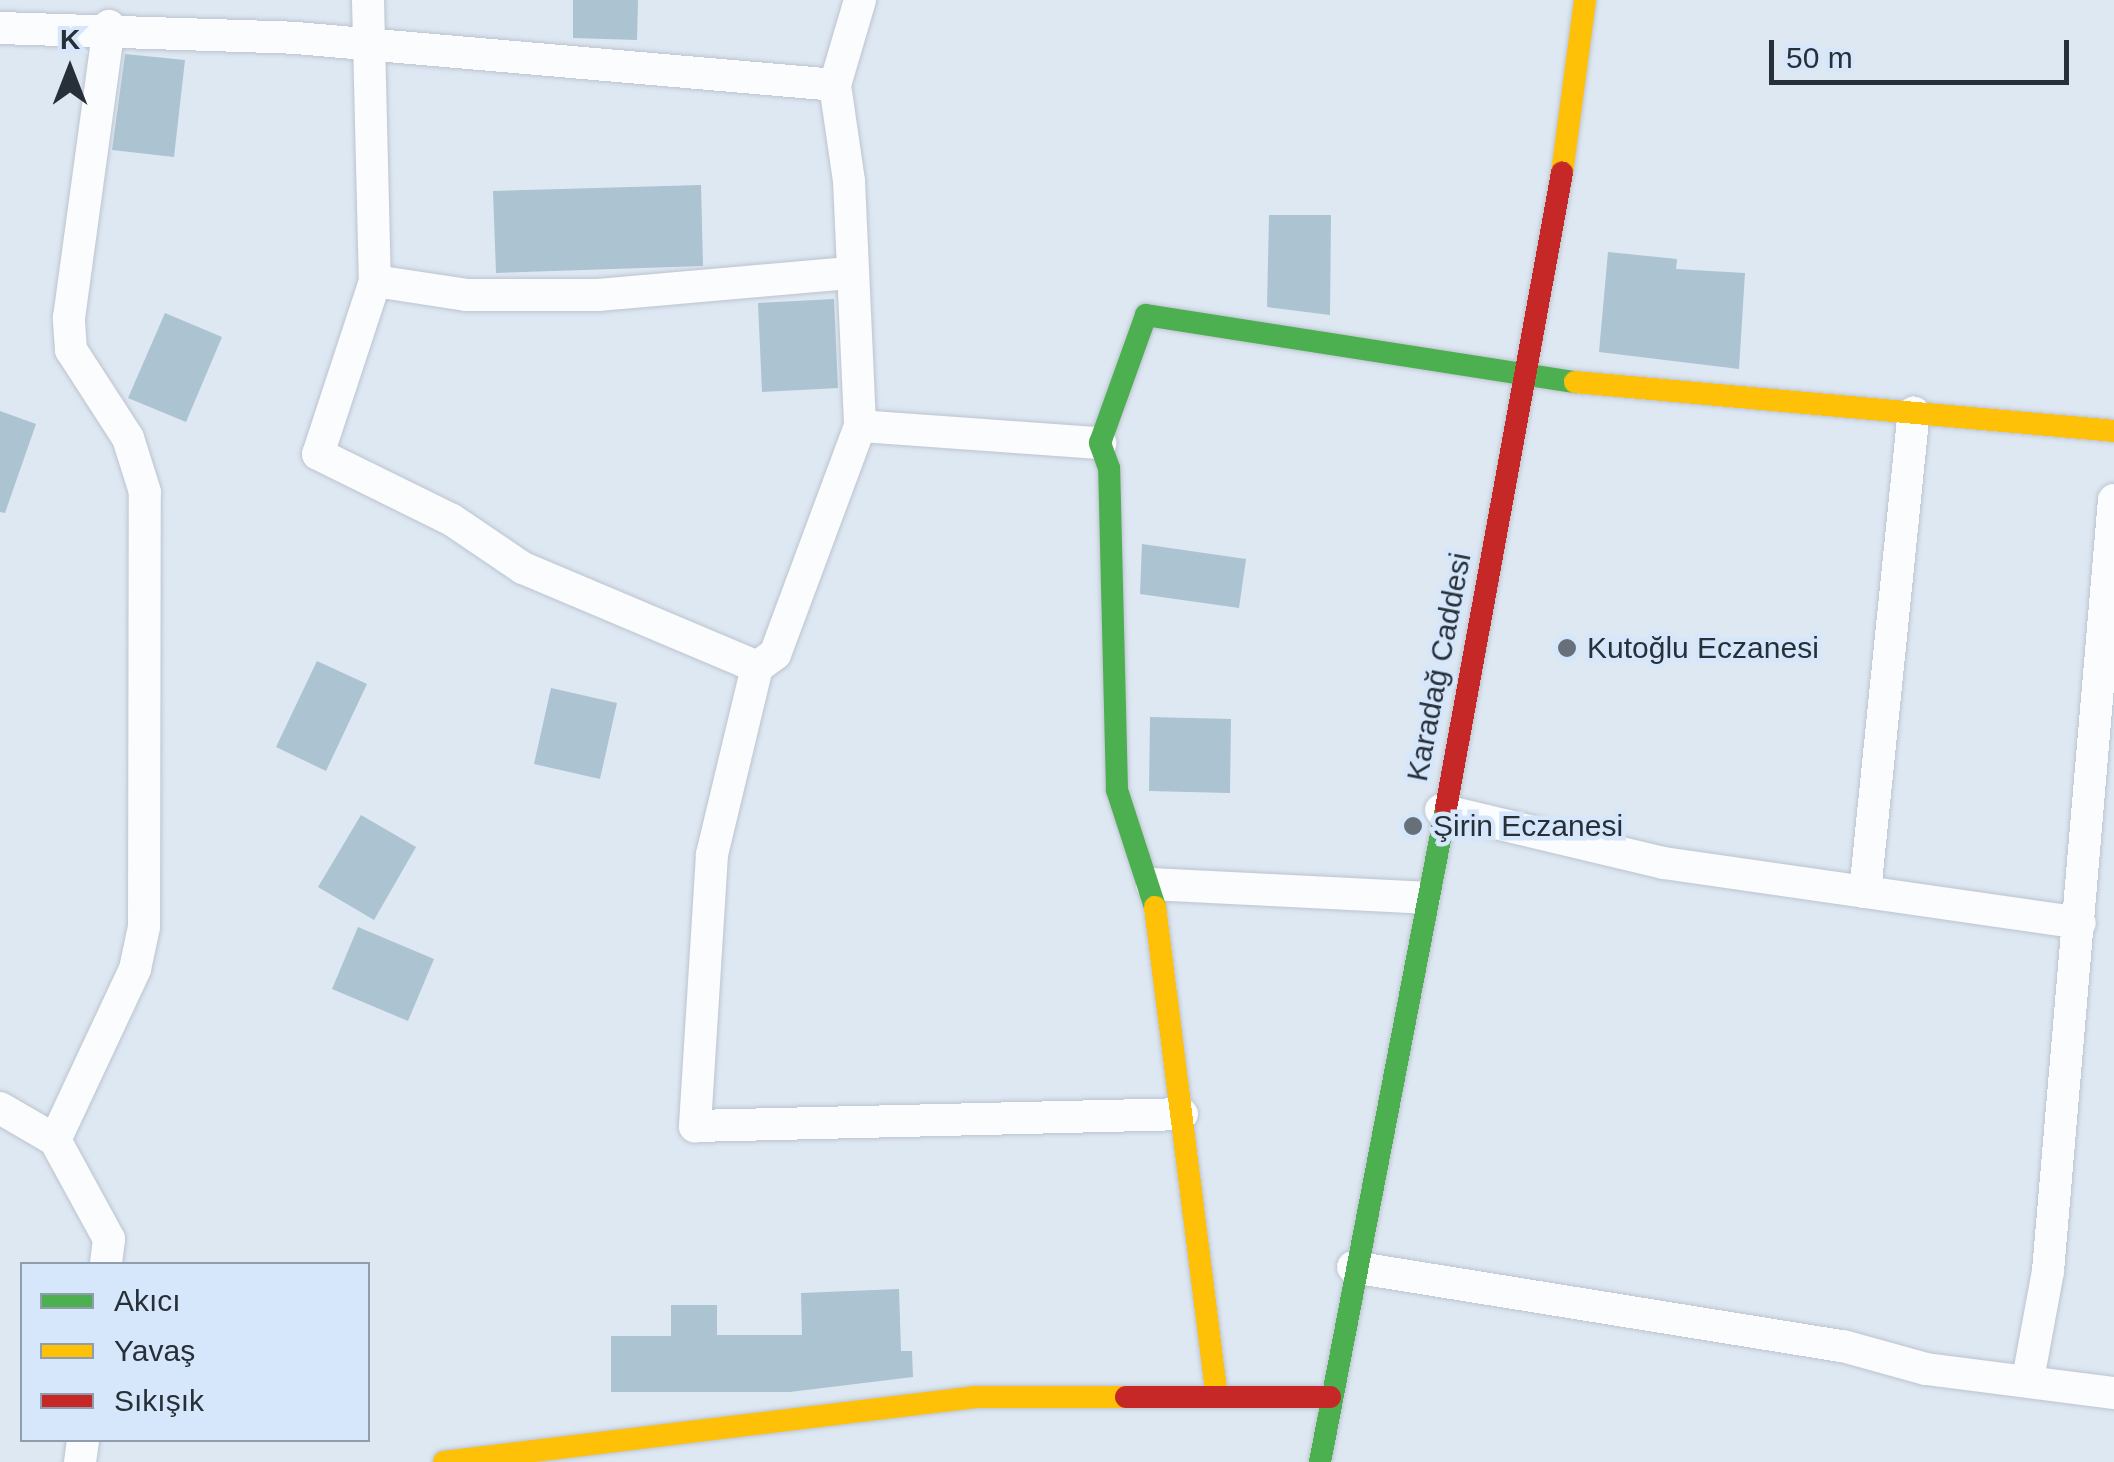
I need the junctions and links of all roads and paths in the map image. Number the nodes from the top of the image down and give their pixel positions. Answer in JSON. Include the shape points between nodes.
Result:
{"nodes":[{"id":1,"x":368,"y":0,"type":"edge"},
{"id":2,"x":860,"y":0,"type":"edge"},
{"id":3,"x":1585,"y":0,"type":"edge"},
{"id":4,"x":109,"y":26,"type":"junction"},
{"id":5,"x":0,"y":28,"type":"edge"},
{"id":6,"x":370,"y":48,"type":"junction"},
{"id":7,"x":835,"y":85,"type":"junction"},
{"id":8,"x":849,"y":272,"type":"junction"},
{"id":9,"x":375,"y":280,"type":"junction"},
{"id":10,"x":1528,"y":378,"type":"junction"},
{"id":11,"x":1914,"y":412,"type":"junction"},
{"id":12,"x":860,"y":426,"type":"junction"},
{"id":13,"x":2114,"y":430,"type":"edge"},
{"id":14,"x":1100,"y":443,"type":"junction"},
{"id":15,"x":2114,"y":500,"type":"edge"},
{"id":16,"x":758,"y":668,"type":"junction"},
{"id":17,"x":1441,"y":810,"type":"junction"},
{"id":18,"x":1152,"y":884,"type":"junction"},
{"id":19,"x":1865,"y":892,"type":"junction"},
{"id":20,"x":1424,"y":898,"type":"junction"},
{"id":21,"x":2080,"y":923,"type":"junction"},
{"id":22,"x":0,"y":1108,"type":"edge"},
{"id":23,"x":1182,"y":1114,"type":"junction"},
{"id":24,"x":55,"y":1140,"type":"junction"},
{"id":25,"x":106,"y":1262,"type":"edge"},
{"id":26,"x":1353,"y":1267,"type":"junction"},
{"id":27,"x":2028,"y":1379,"type":"junction"},
{"id":28,"x":2114,"y":1393,"type":"edge"},
{"id":29,"x":1217,"y":1397,"type":"junction"},
{"id":30,"x":1330,"y":1397,"type":"junction"},
{"id":31,"x":563,"y":1453,"type":"edge"},
{"id":32,"x":444,"y":1462,"type":"edge"},
{"id":33,"x":1320,"y":1462,"type":"edge"}],
"edges":[{"from":1,"to":6,"type":"street"},
{"from":2,"to":7,"type":"street"},
{"from":3,"to":10,"type":"street","name":"Karadağ Caddesi"},
{"from":4,"to":5,"type":"street"},
{"from":4,"to":6,"type":"street"},
{"from":4,"to":24,"type":"street","via":[[68,318],[71,350],[128,438],[145,492],[144,926],[134,969]]},
{"from":6,"to":7,"type":"street"},
{"from":6,"to":9,"type":"street"},
{"from":7,"to":8,"type":"street","via":[[849,181]]},
{"from":8,"to":9,"type":"street","via":[[598,295],[466,295]]},
{"from":8,"to":12,"type":"street"},
{"from":9,"to":16,"type":"street","via":[[318,454],[452,520],[523,568]]},
{"from":10,"to":11,"type":"street"},
{"from":10,"to":14,"type":"street","via":[[1146,315]]},
{"from":10,"to":17,"type":"street","name":"Karadağ Caddesi"},
{"from":11,"to":13,"type":"street"},
{"from":11,"to":19,"type":"street"},
{"from":12,"to":14,"type":"street"},
{"from":12,"to":16,"type":"street","via":[[774,654]]},
{"from":14,"to":18,"type":"street","via":[[1109,468],[1118,790]]},
{"from":15,"to":21,"type":"street"},
{"from":16,"to":23,"type":"street","via":[[712,855],[695,1126]]},
{"from":17,"to":19,"type":"street","via":[[1664,862]]},
{"from":17,"to":20,"type":"street","name":"Karadağ Caddesi"},
{"from":18,"to":20,"type":"street"},
{"from":18,"to":23,"type":"street"},
{"from":19,"to":21,"type":"street"},
{"from":20,"to":26,"type":"street","name":"Karadağ Caddesi"},
{"from":21,"to":27,"type":"street","via":[[2048,1271]]},
{"from":22,"to":24,"type":"street"},
{"from":23,"to":29,"type":"street"},
{"from":24,"to":25,"type":"street","via":[[109,1239]]},
{"from":26,"to":27,"type":"street","via":[[1843,1346],[1926,1369]]},
{"from":26,"to":30,"type":"street","name":"Karadağ Caddesi"},
{"from":27,"to":28,"type":"street"},
{"from":29,"to":30,"type":"street"},
{"from":29,"to":31,"type":"street","via":[[976,1397]]},
{"from":30,"to":33,"type":"street","name":"Karadağ Caddesi"},
{"from":31,"to":32,"type":"street"}]}
